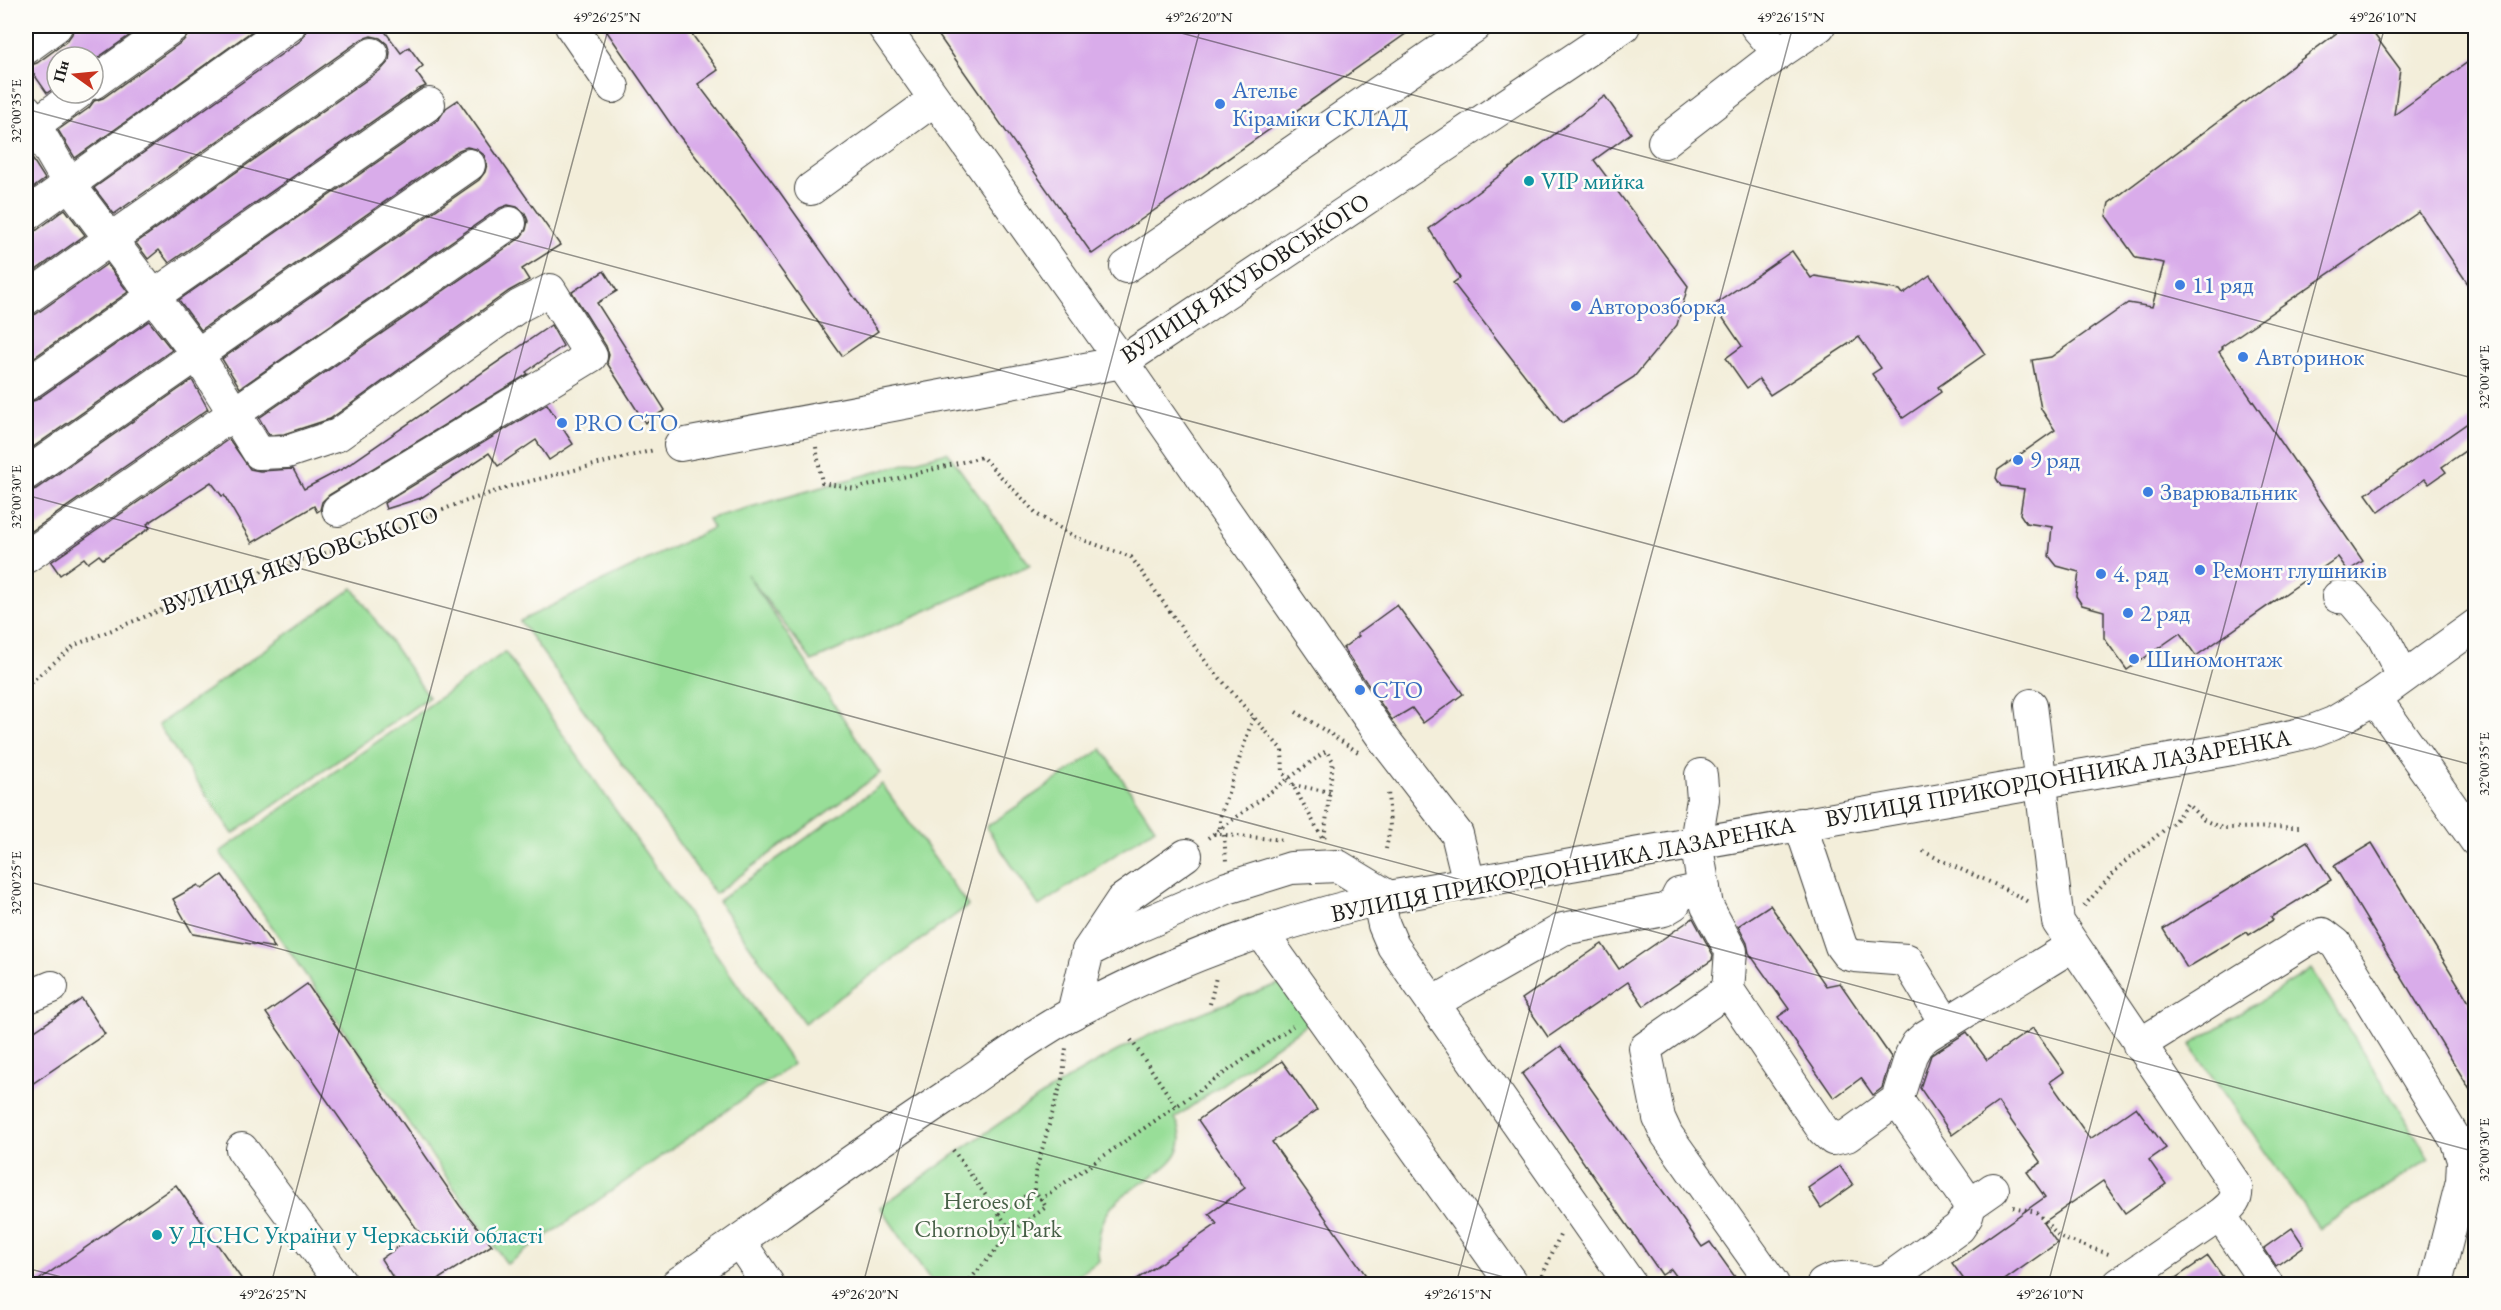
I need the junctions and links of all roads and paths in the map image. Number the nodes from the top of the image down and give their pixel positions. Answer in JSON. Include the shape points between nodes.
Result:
{"nodes":[{"id":1,"x":56,"y":26,"type":"edge"},
{"id":2,"x":173,"y":26,"type":"edge"},
{"id":3,"x":290,"y":26,"type":"edge"},
{"id":4,"x":571,"y":26,"type":"edge"},
{"id":5,"x":883,"y":26,"type":"edge"},
{"id":6,"x":1475,"y":26,"type":"edge"},
{"id":7,"x":1624,"y":26,"type":"edge"},
{"id":8,"x":1756,"y":26,"type":"edge"},
{"id":9,"x":1819,"y":26,"type":"edge"},
{"id":10,"x":26,"y":48,"type":"edge"},
{"id":11,"x":1779,"y":53,"type":"junction"},
{"id":12,"x":372,"y":54,"type":"dead end"},
{"id":13,"x":105,"y":74,"type":"edge"},
{"id":14,"x":613,"y":87,"type":"dead end"},
{"id":15,"x":934,"y":100,"type":"junction"},
{"id":16,"x":429,"y":104,"type":"dead end"},
{"id":17,"x":58,"y":105,"type":"edge"},
{"id":18,"x":29,"y":122,"type":"edge"},
{"id":19,"x":1664,"y":142,"type":"dead end"},
{"id":20,"x":469,"y":165,"type":"dead end"},
{"id":21,"x":69,"y":184,"type":"junction"},
{"id":22,"x":811,"y":189,"type":"dead end"},
{"id":23,"x":26,"y":215,"type":"edge"},
{"id":24,"x":510,"y":223,"type":"dead end"},
{"id":25,"x":110,"y":240,"type":"junction"},
{"id":26,"x":1126,"y":267,"type":"dead end"},
{"id":27,"x":154,"y":296,"type":"junction"},
{"id":28,"x":26,"y":299,"type":"edge"},
{"id":29,"x":197,"y":354,"type":"junction"},
{"id":30,"x":1122,"y":362,"type":"junction"},
{"id":31,"x":26,"y":385,"type":"edge"},
{"id":32,"x":236,"y":414,"type":"junction"},
{"id":33,"x":811,"y":421,"type":"junction"},
{"id":34,"x":680,"y":446,"type":"dead end"},
{"id":35,"x":625,"y":459,"type":"dead end"},
{"id":36,"x":26,"y":474,"type":"edge"},
{"id":37,"x":338,"y":510,"type":"dead end"},
{"id":38,"x":26,"y":557,"type":"edge"},
{"id":39,"x":2338,"y":597,"type":"dead end"},
{"id":40,"x":2475,"y":625,"type":"edge"},
{"id":41,"x":2403,"y":676,"type":"junction"},
{"id":42,"x":26,"y":686,"type":"edge"},
{"id":43,"x":2375,"y":698,"type":"junction"},
{"id":44,"x":2031,"y":705,"type":"dead end"},
{"id":45,"x":1254,"y":715,"type":"junction"},
{"id":46,"x":1701,"y":775,"type":"dead end"},
{"id":47,"x":1290,"y":780,"type":"junction"},
{"id":48,"x":2041,"y":782,"type":"junction"},
{"id":49,"x":1293,"y":786,"type":"junction"},
{"id":50,"x":1329,"y":792,"type":"junction"},
{"id":51,"x":1800,"y":824,"type":"junction"},
{"id":52,"x":1224,"y":825,"type":"dead end"},
{"id":53,"x":2299,"y":827,"type":"dead end"},
{"id":54,"x":1220,"y":829,"type":"dead end"},
{"id":55,"x":1214,"y":834,"type":"dead end"},
{"id":56,"x":1287,"y":840,"type":"dead end"},
{"id":57,"x":1315,"y":841,"type":"dead end"},
{"id":58,"x":2475,"y":841,"type":"edge"},
{"id":59,"x":1696,"y":842,"type":"junction"},
{"id":60,"x":1923,"y":851,"type":"dead end"},
{"id":61,"x":1331,"y":853,"type":"junction"},
{"id":62,"x":1186,"y":855,"type":"dead end"},
{"id":63,"x":1469,"y":883,"type":"junction"},
{"id":64,"x":1704,"y":890,"type":"junction"},
{"id":65,"x":1384,"y":898,"type":"junction"},
{"id":66,"x":2063,"y":930,"type":"junction"},
{"id":67,"x":1261,"y":932,"type":"junction"},
{"id":68,"x":1088,"y":951,"type":"junction"},
{"id":69,"x":1728,"y":990,"type":"junction"},
{"id":70,"x":1433,"y":1003,"type":"junction"},
{"id":71,"x":1316,"y":1010,"type":"junction"},
{"id":72,"x":1073,"y":1013,"type":"junction"},
{"id":73,"x":1946,"y":1024,"type":"junction"},
{"id":74,"x":1131,"y":1040,"type":"dead end"},
{"id":75,"x":2139,"y":1045,"type":"junction"},
{"id":76,"x":1897,"y":1100,"type":"junction"},
{"id":77,"x":1176,"y":1106,"type":"junction"},
{"id":78,"x":242,"y":1149,"type":"dead end"},
{"id":79,"x":953,"y":1150,"type":"dead end"},
{"id":80,"x":1034,"y":1190,"type":"junction"},
{"id":81,"x":1982,"y":1197,"type":"junction"},
{"id":82,"x":1041,"y":1199,"type":"junction"},
{"id":83,"x":1574,"y":1204,"type":"junction"},
{"id":84,"x":999,"y":1214,"type":"junction"},
{"id":85,"x":2220,"y":1215,"type":"junction"},
{"id":86,"x":1012,"y":1232,"type":"junction"},
{"id":87,"x":739,"y":1242,"type":"junction"},
{"id":88,"x":2129,"y":1277,"type":"edge"},
{"id":89,"x":342,"y":1284,"type":"edge"},
{"id":90,"x":677,"y":1284,"type":"edge"},
{"id":91,"x":768,"y":1284,"type":"edge"},
{"id":92,"x":966,"y":1284,"type":"edge"},
{"id":93,"x":1512,"y":1284,"type":"edge"},
{"id":94,"x":1538,"y":1284,"type":"edge"},
{"id":95,"x":1630,"y":1284,"type":"edge"},
{"id":96,"x":1773,"y":1284,"type":"edge"},
{"id":97,"x":1823,"y":1284,"type":"edge"},
{"id":98,"x":2267,"y":1284,"type":"edge"},
{"id":99,"x":2436,"y":1284,"type":"edge"}],
"edges":[{"from":1,"to":10,"type":"street"},
{"from":2,"to":13,"type":"street"},
{"from":3,"to":21,"type":"street"},
{"from":4,"to":14,"type":"street"},
{"from":5,"to":15,"type":"street"},
{"from":6,"to":26,"type":"street"},
{"from":7,"to":30,"type":"street","name":"ВУЛИЦЯ ЯКУБОВСЬКОГО"},
{"from":8,"to":11,"type":"street"},
{"from":9,"to":11,"type":"street"},
{"from":11,"to":19,"type":"street"},
{"from":12,"to":25,"type":"street"},
{"from":15,"to":22,"type":"street"},
{"from":15,"to":30,"type":"street"},
{"from":16,"to":27,"type":"street"},
{"from":17,"to":18,"type":"street"},
{"from":18,"to":21,"type":"street"},
{"from":20,"to":29,"type":"street"},
{"from":21,"to":23,"type":"street"},
{"from":21,"to":25,"type":"street"},
{"from":24,"to":32,"type":"street"},
{"from":25,"to":27,"type":"street"},
{"from":25,"to":28,"type":"street"},
{"from":27,"to":29,"type":"street"},
{"from":27,"to":31,"type":"street"},
{"from":29,"to":32,"type":"street"},
{"from":29,"to":36,"type":"street"},
{"from":30,"to":33,"type":"street","name":"ВУЛИЦЯ ЯКУБОВСЬКОГО"},
{"from":30,"to":63,"type":"street","via":[[1383,738],[1457,834]]},
{"from":32,"to":37,"type":"street","via":[[259,453],[288,452],[338,435],[519,306],[550,290],[591,356]]},
{"from":32,"to":38,"type":"street"},
{"from":33,"to":34,"type":"street","name":"ВУЛИЦЯ ЯКУБОВСЬКОГО"},
{"from":33,"to":45,"type":"path","via":[[822,483],[855,489],[982,457],[1038,515],[1075,537],[1131,557],[1206,662]]},
{"from":35,"to":42,"type":"path","name":"ВУЛИЦЯ ЯКУБОВСЬКОГО","via":[[511,486],[378,538],[242,577],[75,645]]},
{"from":39,"to":41,"type":"street","via":[[2350,598],[2382,635]]},
{"from":40,"to":41,"type":"street","name":"ВУЛИЦЯ ПРИКОРДОННИКА ЛАЗАРЕНКА"},
{"from":41,"to":43,"type":"street","name":"ВУЛИЦЯ ПРИКОРДОННИКА ЛАЗАРЕНКА"},
{"from":43,"to":48,"type":"street","name":"ВУЛИЦЯ ПРИКОРДОННИКА ЛАЗАРЕНКА","via":[[2310,732]]},
{"from":43,"to":58,"type":"street"},
{"from":44,"to":48,"type":"street"},
{"from":45,"to":47,"type":"path","via":[[1282,750],[1283,773]]},
{"from":45,"to":54,"type":"path","via":[[1220,817]]},
{"from":46,"to":59,"type":"street","via":[[1703,799]]},
{"from":47,"to":49,"type":"path"},
{"from":47,"to":50,"type":"path","via":[[1326,751],[1333,761]]},
{"from":47,"to":52,"type":"path"},
{"from":48,"to":51,"type":"street","name":"ВУЛИЦЯ ПРИКОРДОННИКА ЛАЗАРЕНКА"},
{"from":48,"to":66,"type":"street"},
{"from":49,"to":50,"type":"path"},
{"from":49,"to":61,"type":"path"},
{"from":50,"to":61,"type":"path"},
{"from":51,"to":59,"type":"street","name":"ВУЛИЦЯ ПРИКОРДОННИКА ЛАЗАРЕНКА"},
{"from":51,"to":73,"type":"street","via":[[1841,946],[1847,954],[1855,956],[1907,960]]},
{"from":53,"to":66,"type":"path","via":[[2222,828],[2204,820],[2187,804],[2174,822],[2121,865]]},
{"from":55,"to":56,"type":"path"},
{"from":57,"to":61,"type":"path"},
{"from":59,"to":63,"type":"street","name":"ВУЛИЦЯ ПРИКОРДОННИКА ЛАЗАРЕНКА"},
{"from":59,"to":64,"type":"street"},
{"from":60,"to":66,"type":"path","via":[[1998,885],[2040,910]]},
{"from":61,"to":65,"type":"street"},
{"from":61,"to":68,"type":"street","via":[[1227,888]]},
{"from":62,"to":68,"type":"street","via":[[1122,900]]},
{"from":63,"to":65,"type":"street","name":"ВУЛИЦЯ ПРИКОРДОННИКА ЛАЗАРЕНКА"},
{"from":64,"to":69,"type":"street","via":[[1707,906],[1731,951]]},
{"from":64,"to":70,"type":"street","via":[[1679,894],[1674,904],[1664,910],[1563,929]]},
{"from":65,"to":67,"type":"street","name":"ВУЛИЦЯ ПРИКОРДОННИКА ЛАЗАРЕНКА"},
{"from":65,"to":70,"type":"street","via":[[1387,936]]},
{"from":66,"to":73,"type":"street"},
{"from":66,"to":75,"type":"street"},
{"from":67,"to":71,"type":"street"},
{"from":67,"to":72,"type":"street","name":"ВУЛИЦЯ ПРИКОРДОННИКА ЛАЗАРЕНКА","via":[[1179,963]]},
{"from":68,"to":72,"type":"street"},
{"from":69,"to":76,"type":"street","via":[[1833,1139],[1847,1136]]},
{"from":69,"to":96,"type":"street","via":[[1645,1048],[1659,1118],[1667,1135]]},
{"from":70,"to":83,"type":"street"},
{"from":71,"to":77,"type":"path"},
{"from":71,"to":93,"type":"street"},
{"from":72,"to":80,"type":"path","via":[[1063,1077]]},
{"from":72,"to":87,"type":"street","name":"ВУЛИЦЯ ПРИКОРДОННИКА ЛАЗАРЕНКА"},
{"from":73,"to":76,"type":"street","via":[[1917,1044]]},
{"from":74,"to":77,"type":"path"},
{"from":75,"to":85,"type":"street","via":[[2236,1186],[2237,1196]]},
{"from":75,"to":99,"type":"street","via":[[2307,940],[2324,934],[2336,944],[2457,1142],[2463,1160],[2462,1181]]},
{"from":76,"to":81,"type":"street"},
{"from":77,"to":82,"type":"path"},
{"from":78,"to":89,"type":"street"},
{"from":79,"to":84,"type":"path"},
{"from":80,"to":82,"type":"path"},
{"from":80,"to":84,"type":"path"},
{"from":81,"to":88,"type":"path","via":[[2036,1212],[2061,1238],[2107,1252]]},
{"from":81,"to":97,"type":"street","via":[[1959,1228],[1882,1283],[1840,1276]]},
{"from":82,"to":86,"type":"path","via":[[1046,1207]]},
{"from":83,"to":94,"type":"path"},
{"from":83,"to":95,"type":"street"},
{"from":84,"to":86,"type":"path"},
{"from":85,"to":88,"type":"street"},
{"from":85,"to":98,"type":"street"},
{"from":86,"to":92,"type":"path"},
{"from":87,"to":90,"type":"street","name":"ВУЛИЦЯ ПРИКОРДОННИКА ЛАЗАРЕНКА"},
{"from":87,"to":91,"type":"street"}]}
